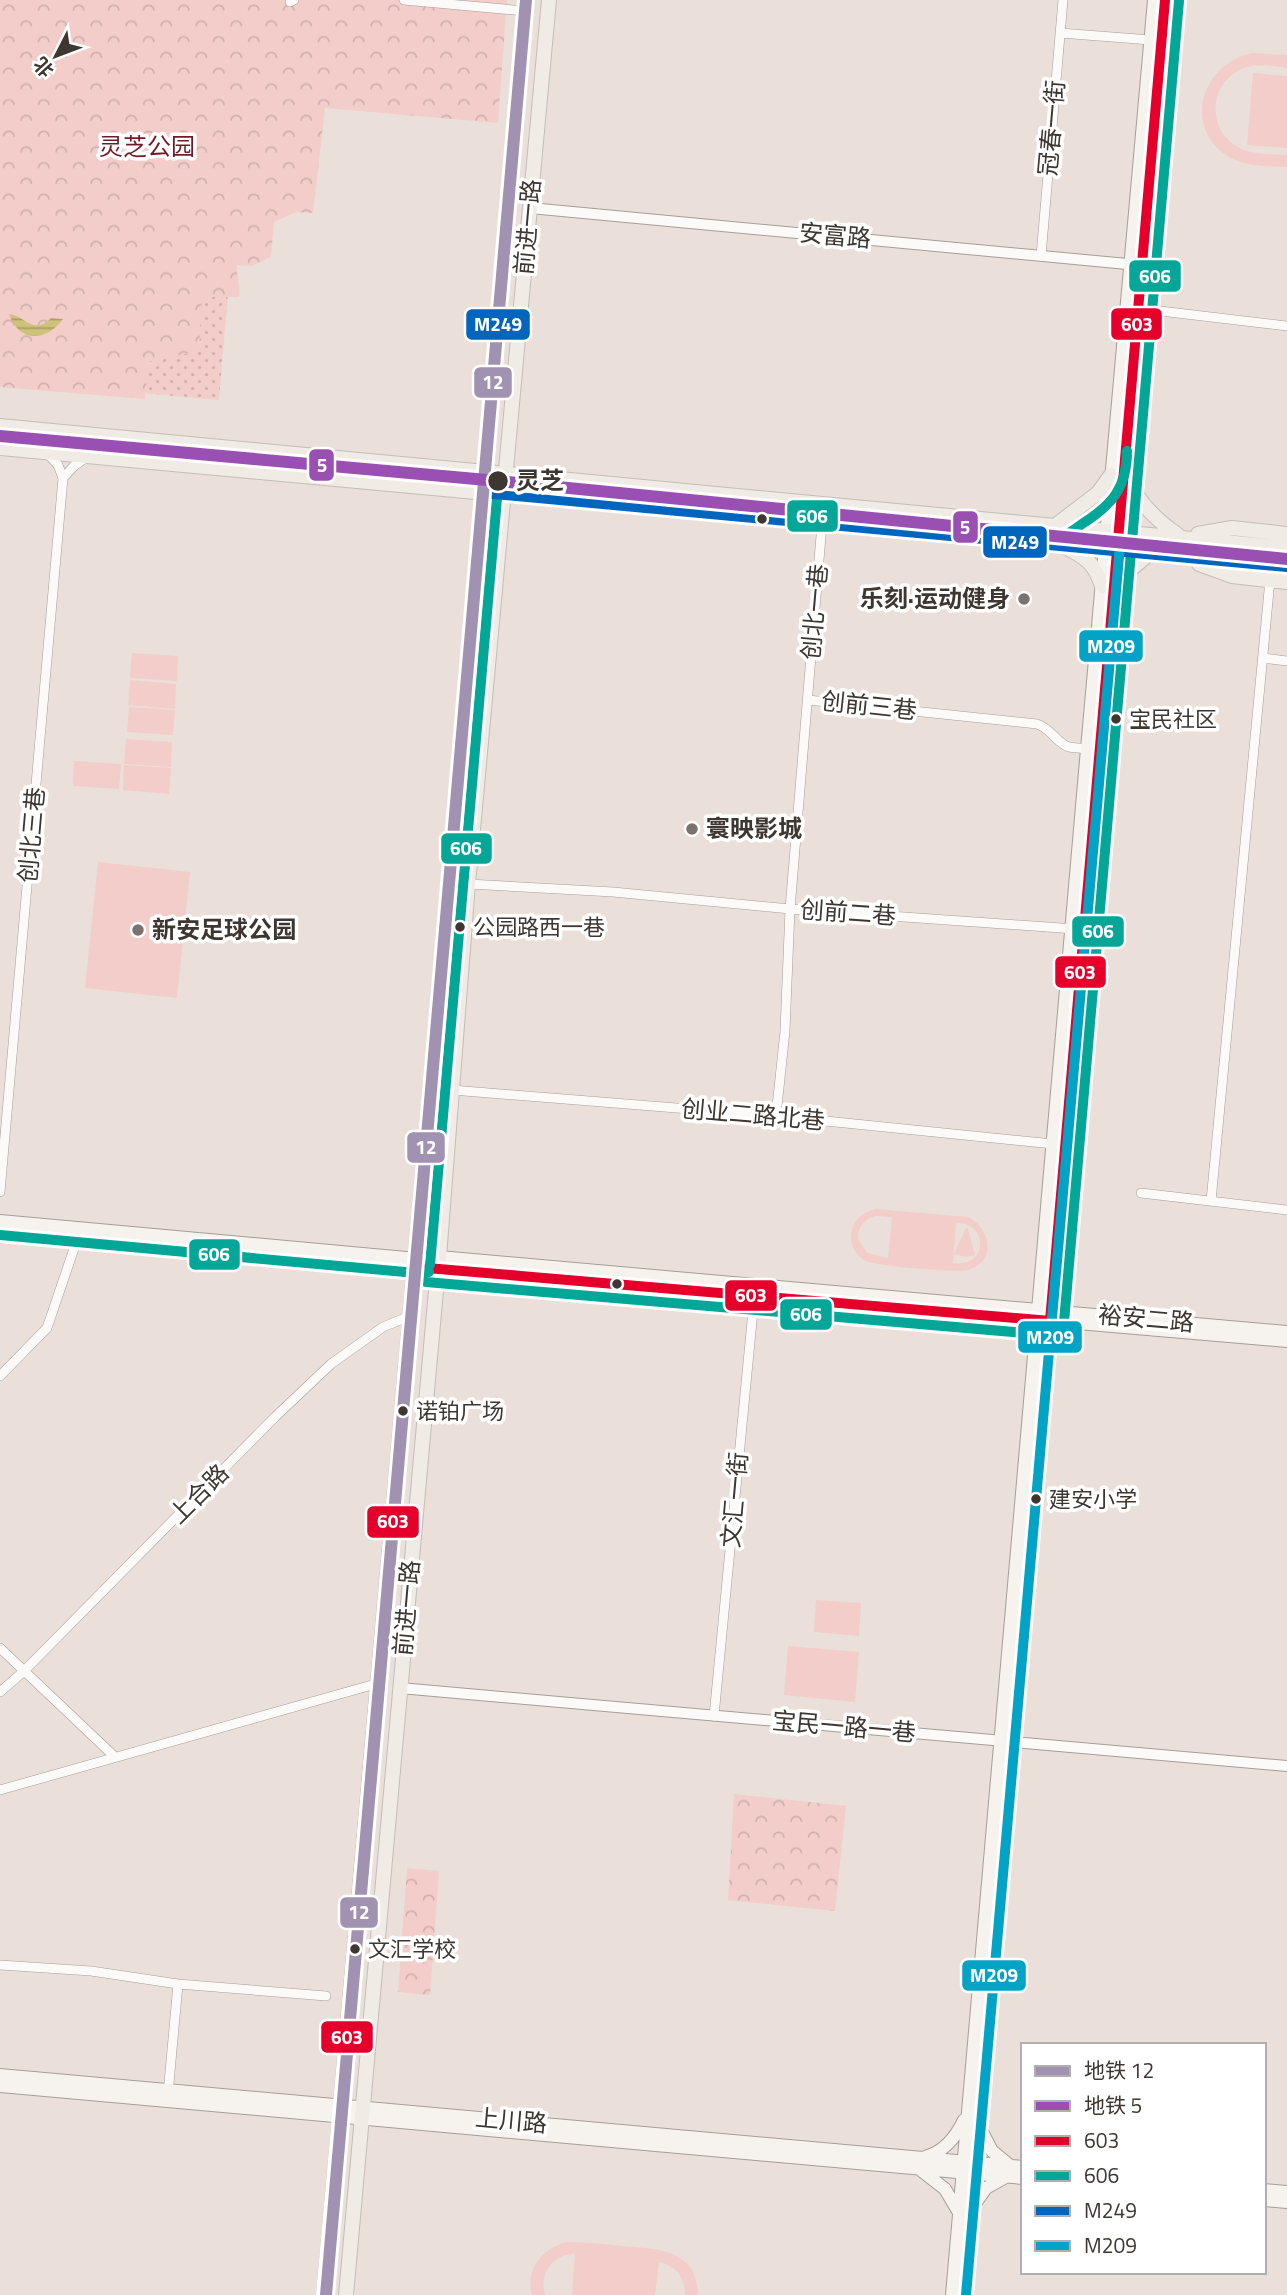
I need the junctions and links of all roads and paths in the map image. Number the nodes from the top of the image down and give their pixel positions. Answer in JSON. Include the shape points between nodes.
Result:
{"nodes":[{"id":1,"x":404,"y":0,"type":"edge"},
{"id":2,"x":549,"y":0,"type":"edge"},
{"id":3,"x":1063,"y":0,"type":"edge"},
{"id":4,"x":1154,"y":0,"type":"edge"},
{"id":5,"x":1165,"y":0,"type":"edge"},
{"id":6,"x":526,"y":6,"type":"edge"},
{"id":7,"x":1060,"y":33,"type":"junction"},
{"id":8,"x":1150,"y":40,"type":"junction"},
{"id":9,"x":530,"y":208,"type":"junction"},
{"id":10,"x":1041,"y":256,"type":"junction"},
{"id":11,"x":1136,"y":265,"type":"junction"},
{"id":12,"x":501,"y":304,"type":"junction"},
{"id":13,"x":521,"y":308,"type":"junction"},
{"id":14,"x":1132,"y":308,"type":"junction"},
{"id":15,"x":1287,"y":326,"type":"edge"},
{"id":16,"x":0,"y":426,"type":"edge"},
{"id":17,"x":0,"y":448,"type":"edge"},
{"id":18,"x":46,"y":452,"type":"junction"},
{"id":19,"x":87,"y":457,"type":"junction"},
{"id":20,"x":1117,"y":471,"type":"junction"},
{"id":21,"x":485,"y":472,"type":"junction"},
{"id":22,"x":506,"y":474,"type":"junction"},
{"id":23,"x":63,"y":478,"type":"junction"},
{"id":24,"x":483,"y":493,"type":"junction"},
{"id":25,"x":504,"y":495,"type":"junction"},
{"id":26,"x":822,"y":524,"type":"junction"},
{"id":27,"x":1056,"y":525,"type":"junction"},
{"id":28,"x":1112,"y":530,"type":"junction"},
{"id":29,"x":1287,"y":534,"type":"edge"},
{"id":30,"x":1180,"y":537,"type":"junction"},
{"id":31,"x":1065,"y":546,"type":"junction"},
{"id":32,"x":1287,"y":548,"type":"edge"},
{"id":33,"x":1110,"y":550,"type":"junction"},
{"id":34,"x":1149,"y":554,"type":"junction"},
{"id":35,"x":1178,"y":557,"type":"junction"},
{"id":36,"x":1287,"y":567,"type":"edge"},
{"id":37,"x":1270,"y":580,"type":"junction"},
{"id":38,"x":1287,"y":582,"type":"edge"},
{"id":39,"x":1107,"y":590,"type":"junction"},
{"id":40,"x":1263,"y":658,"type":"junction"},
{"id":41,"x":1287,"y":660,"type":"edge"},
{"id":42,"x":808,"y":700,"type":"junction"},
{"id":43,"x":1087,"y":749,"type":"junction"},
{"id":44,"x":468,"y":884,"type":"junction"},
{"id":45,"x":790,"y":909,"type":"junction"},
{"id":46,"x":1078,"y":930,"type":"junction"},
{"id":47,"x":452,"y":1090,"type":"junction"},
{"id":48,"x":430,"y":1108,"type":"junction"},
{"id":49,"x":450,"y":1111,"type":"junction"},
{"id":50,"x":776,"y":1116,"type":"junction"},
{"id":51,"x":1053,"y":1144,"type":"junction"},
{"id":52,"x":0,"y":1192,"type":"edge"},
{"id":53,"x":1141,"y":1193,"type":"dead end"},
{"id":54,"x":1211,"y":1201,"type":"junction"},
{"id":55,"x":1287,"y":1210,"type":"edge"},
{"id":56,"x":0,"y":1221,"type":"edge"},
{"id":57,"x":0,"y":1231,"type":"edge"},
{"id":58,"x":80,"y":1233,"type":"junction"},
{"id":59,"x":438,"y":1262,"type":"junction"},
{"id":60,"x":416,"y":1264,"type":"junction"},
{"id":61,"x":755,"y":1290,"type":"junction"},
{"id":62,"x":412,"y":1315,"type":"junction"},
{"id":63,"x":1044,"y":1315,"type":"junction"},
{"id":64,"x":1287,"y":1332,"type":"edge"},
{"id":65,"x":1287,"y":1341,"type":"edge"},
{"id":66,"x":0,"y":1376,"type":"edge"},
{"id":67,"x":0,"y":1648,"type":"edge"},
{"id":68,"x":24,"y":1671,"type":"junction"},
{"id":69,"x":379,"y":1683,"type":"junction"},
{"id":70,"x":400,"y":1688,"type":"junction"},
{"id":71,"x":0,"y":1692,"type":"edge"},
{"id":72,"x":715,"y":1716,"type":"junction"},
{"id":73,"x":1007,"y":1741,"type":"junction"},
{"id":74,"x":115,"y":1757,"type":"junction"},
{"id":75,"x":1287,"y":1766,"type":"edge"},
{"id":76,"x":0,"y":1790,"type":"edge"},
{"id":77,"x":0,"y":1965,"type":"edge"},
{"id":78,"x":178,"y":1984,"type":"junction"},
{"id":79,"x":326,"y":1996,"type":"dead end"},
{"id":80,"x":0,"y":2075,"type":"edge"},
{"id":81,"x":0,"y":2086,"type":"edge"},
{"id":82,"x":168,"y":2096,"type":"junction"},
{"id":83,"x":341,"y":2111,"type":"junction"},
{"id":84,"x":363,"y":2113,"type":"junction"},
{"id":85,"x":968,"y":2114,"type":"junction"},
{"id":86,"x":979,"y":2124,"type":"junction"},
{"id":87,"x":920,"y":2163,"type":"junction"},
{"id":88,"x":969,"y":2168,"type":"junction"},
{"id":89,"x":1014,"y":2170,"type":"edge"},
{"id":90,"x":1266,"y":2190,"type":"edge"},
{"id":91,"x":1287,"y":2192,"type":"edge"},
{"id":92,"x":1266,"y":2200,"type":"edge"},
{"id":93,"x":1287,"y":2202,"type":"edge"},
{"id":94,"x":965,"y":2212,"type":"junction"},
{"id":95,"x":324,"y":2295,"type":"edge"},
{"id":96,"x":346,"y":2295,"type":"edge"},
{"id":97,"x":952,"y":2295,"type":"edge"},
{"id":98,"x":963,"y":2295,"type":"edge"}],
"edges":[{"from":1,"to":6,"type":"street"},
{"from":2,"to":9,"type":"main road","name":"前进一路"},
{"from":3,"to":7,"type":"street","name":"冠春一街"},
{"from":4,"to":8,"type":"main road"},
{"from":5,"to":11,"type":"main road"},
{"from":6,"to":12,"type":"main road","name":"前进一路"},
{"from":7,"to":8,"type":"street"},
{"from":7,"to":10,"type":"street","name":"冠春一街"},
{"from":8,"to":11,"type":"main road"},
{"from":9,"to":10,"type":"street","name":"安富路"},
{"from":9,"to":13,"type":"main road","name":"前进一路"},
{"from":10,"to":11,"type":"street","name":"安富路"},
{"from":11,"to":14,"type":"main road"},
{"from":12,"to":13,"type":"main road","via":[[507,315]]},
{"from":12,"to":21,"type":"main road","name":"前进一路"},
{"from":13,"to":22,"type":"main road","name":"前进一路"},
{"from":14,"to":15,"type":"street"},
{"from":14,"to":20,"type":"main road"},
{"from":16,"to":21,"type":"main road"},
{"from":17,"to":18,"type":"main road"},
{"from":18,"to":19,"type":"main road"},
{"from":18,"to":23,"type":"street"},
{"from":19,"to":23,"type":"street"},
{"from":19,"to":24,"type":"main road"},
{"from":20,"to":27,"type":"main road","via":[[1098,494]]},
{"from":20,"to":28,"type":"main road"},
{"from":20,"to":30,"type":"main road","via":[[1159,522]]},
{"from":21,"to":22,"type":"main road"},
{"from":21,"to":24,"type":"main road","name":"前进一路"},
{"from":22,"to":25,"type":"main road","name":"前进一路"},
{"from":22,"to":27,"type":"main road"},
{"from":23,"to":52,"type":"street","name":"创北三巷"},
{"from":24,"to":25,"type":"main road"},
{"from":24,"to":48,"type":"main road","name":"前进一路"},
{"from":25,"to":26,"type":"main road"},
{"from":25,"to":44,"type":"main road","name":"前进一路"},
{"from":26,"to":31,"type":"main road"},
{"from":26,"to":42,"type":"street","name":"创北一巷"},
{"from":27,"to":28,"type":"main road"},
{"from":28,"to":30,"type":"main road"},
{"from":28,"to":33,"type":"main road"},
{"from":29,"to":30,"type":"main road","via":[[1232,528]]},
{"from":30,"to":32,"type":"main road"},
{"from":31,"to":33,"type":"main road"},
{"from":31,"to":39,"type":"main road","via":[[1087,559]]},
{"from":33,"to":34,"type":"main road"},
{"from":33,"to":39,"type":"main road"},
{"from":34,"to":35,"type":"main road"},
{"from":34,"to":39,"type":"main road"},
{"from":35,"to":36,"type":"main road"},
{"from":35,"to":37,"type":"main road","via":[[1232,576]]},
{"from":37,"to":38,"type":"main road"},
{"from":37,"to":40,"type":"street"},
{"from":39,"to":43,"type":"main road"},
{"from":39,"to":46,"type":"main road"},
{"from":40,"to":41,"type":"street"},
{"from":40,"to":54,"type":"street"},
{"from":42,"to":43,"type":"street","name":"创前三巷","via":[[1037,724],[1069,747]]},
{"from":42,"to":45,"type":"street"},
{"from":43,"to":46,"type":"main road"},
{"from":44,"to":45,"type":"street","name":"创前二巷"},
{"from":44,"to":47,"type":"main road","name":"前进一路"},
{"from":45,"to":46,"type":"street","name":"创前二巷"},
{"from":45,"to":50,"type":"street"},
{"from":46,"to":51,"type":"main road"},
{"from":46,"to":63,"type":"main road"},
{"from":47,"to":49,"type":"main road","name":"前进一路"},
{"from":47,"to":50,"type":"street","name":"创业二路北巷"},
{"from":48,"to":49,"type":"main road","via":[[438,1119]]},
{"from":48,"to":60,"type":"main road","name":"前进一路"},
{"from":49,"to":59,"type":"main road","name":"前进一路"},
{"from":50,"to":51,"type":"street","name":"创业二路北巷"},
{"from":51,"to":63,"type":"main road"},
{"from":53,"to":54,"type":"street"},
{"from":54,"to":55,"type":"street"},
{"from":56,"to":58,"type":"main road","name":"裕安二路"},
{"from":57,"to":58,"type":"main road","name":"裕安二路"},
{"from":58,"to":60,"type":"main road","name":"裕安二路"},
{"from":58,"to":66,"type":"street","via":[[47,1328]]},
{"from":59,"to":60,"type":"main road","name":"裕安二路"},
{"from":59,"to":61,"type":"main road","name":"裕安二路"},
{"from":59,"to":70,"type":"main road","name":"前进一路"},
{"from":60,"to":62,"type":"main road","name":"前进一路"},
{"from":61,"to":63,"type":"main road","name":"裕安二路"},
{"from":61,"to":72,"type":"street","name":"文汇一街"},
{"from":62,"to":68,"type":"street","name":"上合路","via":[[383,1327],[331,1364]]},
{"from":62,"to":69,"type":"main road","name":"前进一路"},
{"from":63,"to":64,"type":"main road","name":"裕安二路"},
{"from":63,"to":65,"type":"main road","name":"裕安二路"},
{"from":63,"to":73,"type":"main road"},
{"from":67,"to":68,"type":"street"},
{"from":68,"to":71,"type":"street","name":"上合路"},
{"from":68,"to":74,"type":"street"},
{"from":69,"to":74,"type":"street"},
{"from":69,"to":83,"type":"main road","name":"前进一路"},
{"from":70,"to":72,"type":"street","name":"宝民一路一巷"},
{"from":70,"to":84,"type":"main road","name":"前进一路"},
{"from":72,"to":73,"type":"street","name":"宝民一路一巷"},
{"from":73,"to":75,"type":"street","name":"宝民一路一巷"},
{"from":73,"to":85,"type":"main road"},
{"from":73,"to":86,"type":"main road"},
{"from":74,"to":76,"type":"street"},
{"from":77,"to":78,"type":"street","via":[[91,1971]]},
{"from":78,"to":79,"type":"street"},
{"from":78,"to":82,"type":"street"},
{"from":80,"to":82,"type":"main road","name":"上川路"},
{"from":81,"to":82,"type":"main road","name":"上川路"},
{"from":82,"to":83,"type":"main road","name":"上川路"},
{"from":83,"to":84,"type":"main road","name":"上川路"},
{"from":83,"to":95,"type":"main road","name":"前进一路"},
{"from":84,"to":87,"type":"main road","name":"上川路"},
{"from":84,"to":96,"type":"main road","name":"前进一路"},
{"from":85,"to":87,"type":"main road","via":[[948,2143]]},
{"from":85,"to":88,"type":"main road"},
{"from":86,"to":88,"type":"main road"},
{"from":86,"to":89,"type":"main road","via":[[992,2151]]},
{"from":87,"to":88,"type":"main road","name":"上川路"},
{"from":87,"to":94,"type":"main road"},
{"from":88,"to":89,"type":"main road","name":"上川路"},
{"from":88,"to":94,"type":"main road"},
{"from":89,"to":94,"type":"main road","via":[[986,2189]]},
{"from":90,"to":91,"type":"main road"},
{"from":92,"to":93,"type":"main road"},
{"from":94,"to":97,"type":"main road"},
{"from":94,"to":98,"type":"main road"}]}
